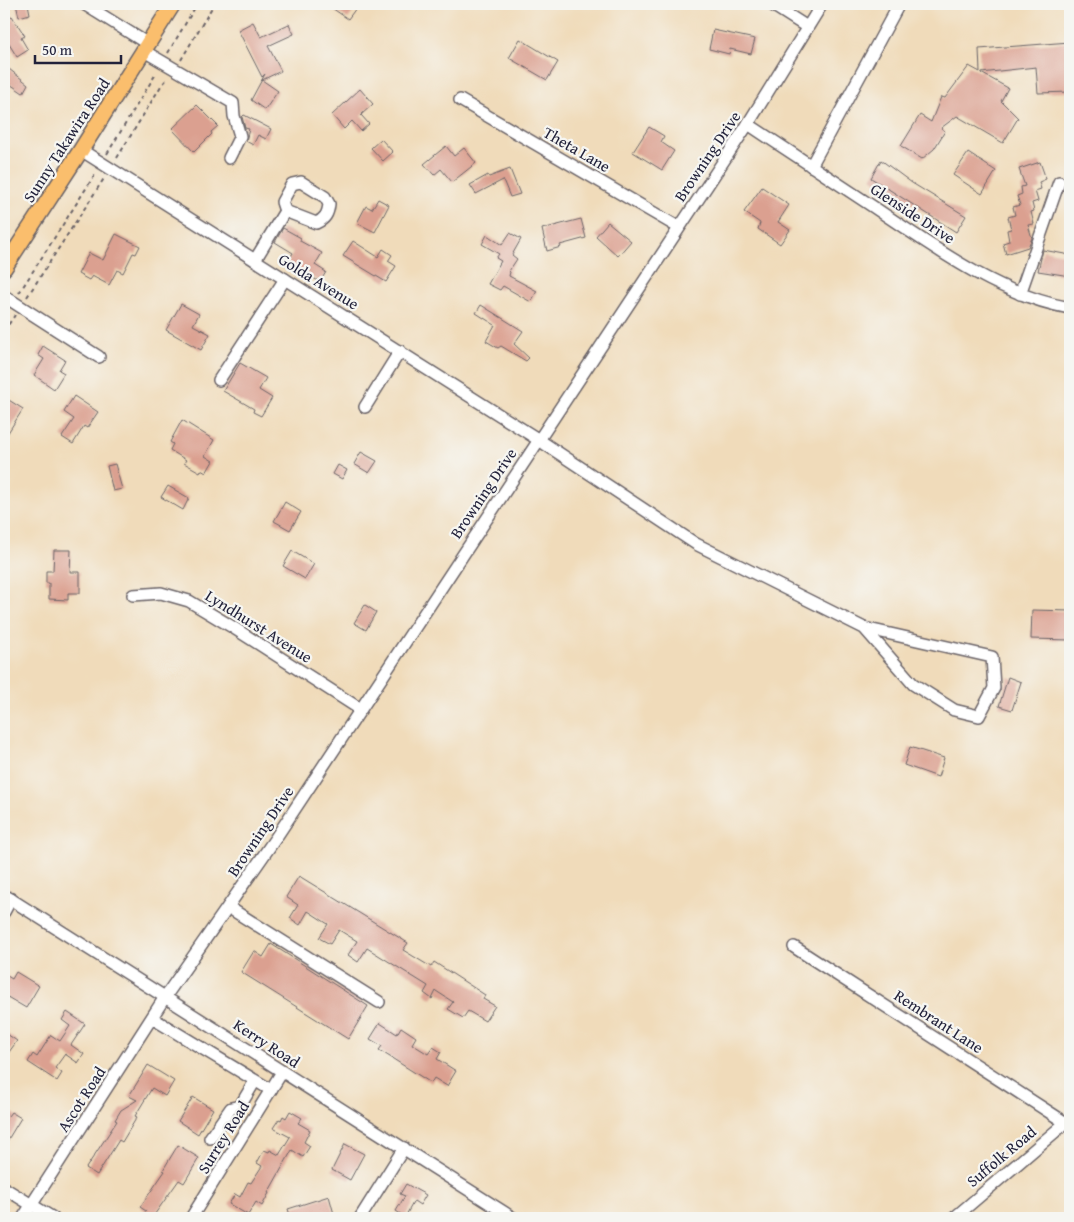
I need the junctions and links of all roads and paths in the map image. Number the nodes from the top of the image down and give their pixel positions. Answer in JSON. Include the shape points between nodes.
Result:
{"nodes":[{"id":1,"x":84,"y":4,"type":"edge"},
{"id":2,"x":173,"y":4,"type":"edge"},
{"id":3,"x":771,"y":4,"type":"edge"},
{"id":4,"x":822,"y":4,"type":"edge"},
{"id":5,"x":899,"y":4,"type":"edge"},
{"id":6,"x":807,"y":27,"type":"junction"},
{"id":7,"x":146,"y":47,"type":"junction"},
{"id":8,"x":460,"y":100,"type":"dead end"},
{"id":9,"x":748,"y":124,"type":"junction"},
{"id":10,"x":81,"y":150,"type":"junction"},
{"id":11,"x":229,"y":158,"type":"dead end"},
{"id":12,"x":811,"y":166,"type":"junction"},
{"id":13,"x":1059,"y":182,"type":"dead end"},
{"id":14,"x":285,"y":211,"type":"dead end"},
{"id":15,"x":678,"y":227,"type":"junction"},
{"id":16,"x":255,"y":260,"type":"junction"},
{"id":17,"x":4,"y":268,"type":"edge"},
{"id":18,"x":285,"y":279,"type":"junction"},
{"id":19,"x":1020,"y":294,"type":"junction"},
{"id":20,"x":4,"y":296,"type":"edge"},
{"id":21,"x":1070,"y":308,"type":"edge"},
{"id":22,"x":400,"y":351,"type":"junction"},
{"id":23,"x":100,"y":357,"type":"dead end"},
{"id":24,"x":219,"y":380,"type":"dead end"},
{"id":25,"x":365,"y":407,"type":"dead end"},
{"id":26,"x":539,"y":440,"type":"junction"},
{"id":27,"x":134,"y":595,"type":"dead end"},
{"id":28,"x":864,"y":628,"type":"junction"},
{"id":29,"x":360,"y":709,"type":"junction"},
{"id":30,"x":8,"y":897,"type":"edge"},
{"id":31,"x":228,"y":907,"type":"junction"},
{"id":32,"x":4,"y":912,"type":"edge"},
{"id":33,"x":794,"y":947,"type":"dead end"},
{"id":34,"x":165,"y":997,"type":"junction"},
{"id":35,"x":379,"y":1002,"type":"dead end"},
{"id":36,"x":152,"y":1018,"type":"junction"},
{"id":37,"x":282,"y":1072,"type":"junction"},
{"id":38,"x":255,"y":1081,"type":"junction"},
{"id":39,"x":271,"y":1090,"type":"junction"},
{"id":40,"x":1068,"y":1121,"type":"edge"},
{"id":41,"x":210,"y":1138,"type":"dead end"},
{"id":42,"x":404,"y":1148,"type":"junction"},
{"id":43,"x":4,"y":1188,"type":"edge"},
{"id":44,"x":32,"y":1205,"type":"junction"},
{"id":45,"x":960,"y":1216,"type":"edge"},
{"id":46,"x":23,"y":1218,"type":"edge"},
{"id":47,"x":53,"y":1218,"type":"edge"},
{"id":48,"x":191,"y":1218,"type":"edge"},
{"id":49,"x":360,"y":1218,"type":"edge"},
{"id":50,"x":513,"y":1218,"type":"edge"}],
"edges":[{"from":1,"to":7,"type":"street"},
{"from":2,"to":7,"type":"main road","name":"Sunny Takawira Road"},
{"from":3,"to":6,"type":"street"},
{"from":4,"to":6,"type":"street","name":"Browning Drive"},
{"from":5,"to":12,"type":"street"},
{"from":6,"to":9,"type":"street","name":"Browning Drive"},
{"from":7,"to":10,"type":"main road","name":"Sunny Takawira Road"},
{"from":7,"to":11,"type":"street","via":[[233,103],[240,136]]},
{"from":8,"to":15,"type":"street","name":"Theta Lane"},
{"from":9,"to":12,"type":"street","name":"Glenside Drive"},
{"from":9,"to":15,"type":"street","name":"Browning Drive"},
{"from":10,"to":16,"type":"street","name":"Golda Avenue"},
{"from":10,"to":17,"type":"main road","name":"Sunny Takawira Road"},
{"from":12,"to":19,"type":"street","name":"Glenside Drive","via":[[925,242]]},
{"from":13,"to":19,"type":"street"},
{"from":14,"to":16,"type":"street"},
{"from":15,"to":26,"type":"street","name":"Browning Drive"},
{"from":16,"to":18,"type":"street","name":"Golda Avenue"},
{"from":18,"to":22,"type":"street","name":"Golda Avenue"},
{"from":18,"to":24,"type":"street"},
{"from":19,"to":21,"type":"street","name":"Glenside Drive"},
{"from":20,"to":23,"type":"street"},
{"from":22,"to":25,"type":"street"},
{"from":22,"to":26,"type":"street","name":"Golda Avenue"},
{"from":26,"to":28,"type":"street","name":"Golda Avenue","via":[[696,544]]},
{"from":26,"to":29,"type":"street","name":"Browning Drive"},
{"from":27,"to":29,"type":"street","name":"Lyndhurst Avenue","via":[[161,593],[188,601]]},
{"from":28,"to":28,"type":"street","via":[[992,657],[994,688],[979,716],[954,710],[913,684]]},
{"from":29,"to":31,"type":"street","name":"Browning Drive"},
{"from":30,"to":32,"type":"street"},
{"from":30,"to":34,"type":"street","name":"Kerry Road"},
{"from":31,"to":34,"type":"street","name":"Browning Drive"},
{"from":31,"to":35,"type":"street"},
{"from":33,"to":40,"type":"street","name":"Rembrant Lane"},
{"from":34,"to":36,"type":"street","name":"Ascot Road"},
{"from":34,"to":37,"type":"street","name":"Kerry Road"},
{"from":36,"to":38,"type":"street"},
{"from":36,"to":44,"type":"street","name":"Ascot Road"},
{"from":37,"to":39,"type":"street","name":"Surrey Road"},
{"from":37,"to":42,"type":"street","name":"Kerry Road"},
{"from":38,"to":39,"type":"street"},
{"from":38,"to":41,"type":"street","via":[[240,1106],[231,1108]]},
{"from":39,"to":48,"type":"street","name":"Surrey Road"},
{"from":40,"to":45,"type":"street","name":"Suffolk Road"},
{"from":42,"to":49,"type":"street"},
{"from":42,"to":50,"type":"street","name":"Kerry Road"},
{"from":43,"to":44,"type":"street"},
{"from":44,"to":46,"type":"street","name":"Ascot Road"},
{"from":44,"to":47,"type":"street"}]}
